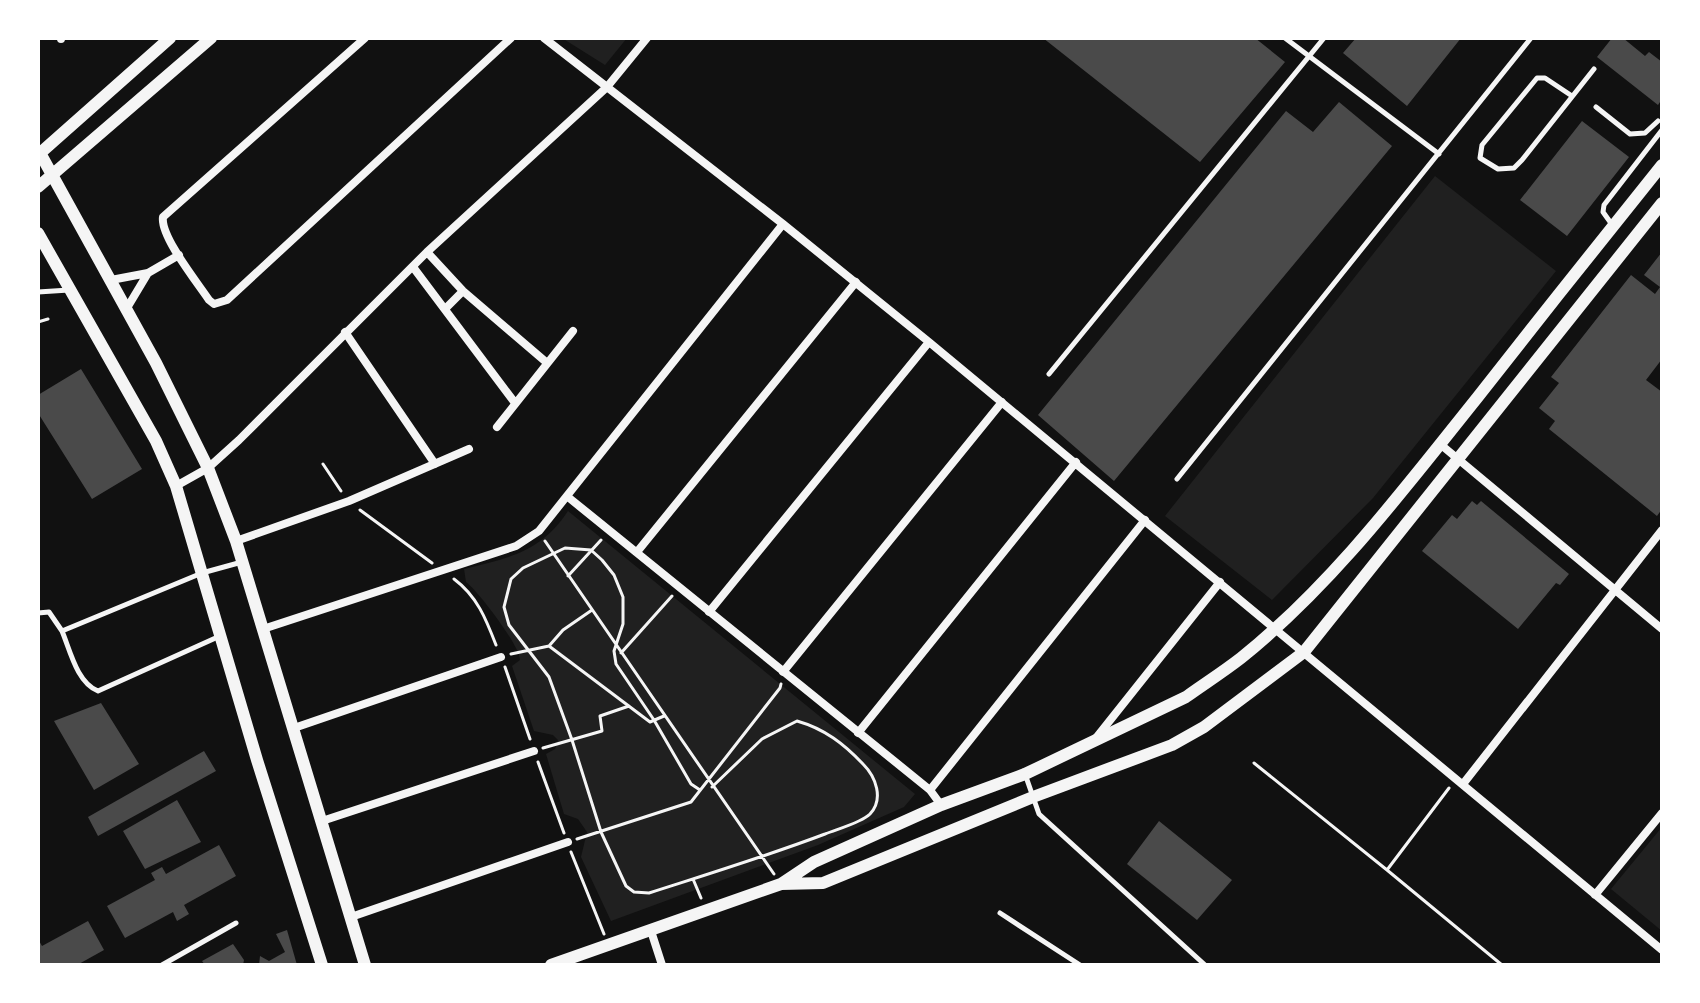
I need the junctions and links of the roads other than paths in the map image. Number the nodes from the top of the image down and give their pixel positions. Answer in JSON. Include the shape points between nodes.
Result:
{"nodes":[{"id":1,"x":170,"y":38,"type":"edge"},
{"id":2,"x":211,"y":38,"type":"edge"},
{"id":3,"x":365,"y":38,"type":"edge"},
{"id":4,"x":511,"y":38,"type":"edge"},
{"id":5,"x":544,"y":38,"type":"edge"},
{"id":6,"x":647,"y":38,"type":"edge"},
{"id":7,"x":1285,"y":38,"type":"edge"},
{"id":8,"x":1324,"y":38,"type":"edge"},
{"id":9,"x":1531,"y":38,"type":"edge"},
{"id":10,"x":1309,"y":57,"type":"junction"},
{"id":11,"x":1594,"y":69,"type":"dead end"},
{"id":12,"x":607,"y":87,"type":"junction"},
{"id":13,"x":1572,"y":96,"type":"junction"},
{"id":14,"x":1596,"y":107,"type":"dead end"},
{"id":15,"x":1658,"y":121,"type":"dead end"},
{"id":16,"x":1662,"y":130,"type":"edge"},
{"id":17,"x":39,"y":152,"type":"edge"},
{"id":18,"x":1439,"y":154,"type":"junction"},
{"id":19,"x":1662,"y":165,"type":"edge"},
{"id":20,"x":53,"y":175,"type":"junction"},
{"id":21,"x":38,"y":187,"type":"edge"},
{"id":22,"x":1662,"y":203,"type":"edge"},
{"id":23,"x":783,"y":224,"type":"junction"},
{"id":24,"x":1613,"y":226,"type":"junction"},
{"id":25,"x":38,"y":233,"type":"edge"},
{"id":26,"x":427,"y":252,"type":"junction"},
{"id":27,"x":179,"y":255,"type":"junction"},
{"id":28,"x":413,"y":267,"type":"junction"},
{"id":29,"x":148,"y":273,"type":"junction"},
{"id":30,"x":111,"y":280,"type":"junction"},
{"id":31,"x":856,"y":282,"type":"junction"},
{"id":32,"x":70,"y":290,"type":"junction"},
{"id":33,"x":463,"y":291,"type":"junction"},
{"id":34,"x":38,"y":292,"type":"edge"},
{"id":35,"x":127,"y":308,"type":"junction"},
{"id":36,"x":446,"y":308,"type":"junction"},
{"id":37,"x":573,"y":331,"type":"dead end"},
{"id":38,"x":345,"y":332,"type":"junction"},
{"id":39,"x":929,"y":342,"type":"junction"},
{"id":40,"x":546,"y":362,"type":"junction"},
{"id":41,"x":1049,"y":374,"type":"dead end"},
{"id":42,"x":1002,"y":402,"type":"junction"},
{"id":43,"x":515,"y":403,"type":"junction"},
{"id":44,"x":497,"y":427,"type":"dead end"},
{"id":45,"x":1440,"y":444,"type":"junction"},
{"id":46,"x":469,"y":449,"type":"dead end"},
{"id":47,"x":1459,"y":460,"type":"junction"},
{"id":48,"x":1076,"y":462,"type":"junction"},
{"id":49,"x":435,"y":464,"type":"junction"},
{"id":50,"x":208,"y":468,"type":"junction"},
{"id":51,"x":1177,"y":479,"type":"dead end"},
{"id":52,"x":176,"y":486,"type":"junction"},
{"id":53,"x":568,"y":497,"type":"junction"},
{"id":54,"x":1145,"y":520,"type":"junction"},
{"id":55,"x":1662,"y":530,"type":"edge"},
{"id":56,"x":236,"y":541,"type":"junction"},
{"id":57,"x":637,"y":552,"type":"junction"},
{"id":58,"x":242,"y":562,"type":"junction"},
{"id":59,"x":202,"y":573,"type":"junction"},
{"id":60,"x":1220,"y":582,"type":"junction"},
{"id":61,"x":1615,"y":590,"type":"junction"},
{"id":62,"x":709,"y":612,"type":"junction"},
{"id":63,"x":38,"y":613,"type":"edge"},
{"id":64,"x":1275,"y":627,"type":"junction"},
{"id":65,"x":263,"y":629,"type":"junction"},
{"id":66,"x":1662,"y":629,"type":"edge"},
{"id":67,"x":62,"y":631,"type":"junction"},
{"id":68,"x":221,"y":635,"type":"junction"},
{"id":69,"x":1304,"y":652,"type":"junction"},
{"id":70,"x":501,"y":657,"type":"road end"},
{"id":71,"x":783,"y":672,"type":"junction"},
{"id":72,"x":294,"y":728,"type":"junction"},
{"id":73,"x":858,"y":733,"type":"junction"},
{"id":74,"x":1096,"y":739,"type":"junction"},
{"id":75,"x":534,"y":751,"type":"road end"},
{"id":76,"x":1025,"y":774,"type":"junction"},
{"id":77,"x":1460,"y":781,"type":"junction"},
{"id":78,"x":930,"y":790,"type":"junction"},
{"id":79,"x":1033,"y":797,"type":"junction"},
{"id":80,"x":941,"y":805,"type":"junction"},
{"id":81,"x":1662,"y":813,"type":"edge"},
{"id":82,"x":322,"y":821,"type":"junction"},
{"id":83,"x":568,"y":842,"type":"road end"},
{"id":84,"x":781,"y":884,"type":"junction"},
{"id":85,"x":1595,"y":895,"type":"junction"},
{"id":86,"x":1000,"y":913,"type":"dead end"},
{"id":87,"x":351,"y":917,"type":"junction"},
{"id":88,"x":236,"y":923,"type":"dead end"},
{"id":89,"x":651,"y":931,"type":"junction"},
{"id":90,"x":1662,"y":950,"type":"edge"},
{"id":91,"x":162,"y":965,"type":"edge"},
{"id":92,"x":322,"y":965,"type":"edge"},
{"id":93,"x":365,"y":965,"type":"edge"},
{"id":94,"x":551,"y":965,"type":"edge"},
{"id":95,"x":662,"y":965,"type":"edge"},
{"id":96,"x":1080,"y":965,"type":"edge"},
{"id":97,"x":1205,"y":965,"type":"edge"}],
"edges":[{"from":1,"to":17,"type":"street"},
{"from":2,"to":20,"type":"street"},
{"from":3,"to":27,"type":"street","via":[[168,212],[162,222]]},
{"from":4,"to":27,"type":"street","via":[[227,300],[209,300]]},
{"from":5,"to":12,"type":"street"},
{"from":6,"to":12,"type":"street"},
{"from":7,"to":10,"type":"lane"},
{"from":8,"to":10,"type":"lane"},
{"from":9,"to":18,"type":"lane"},
{"from":10,"to":18,"type":"lane"},
{"from":10,"to":41,"type":"lane"},
{"from":11,"to":13,"type":"lane"},
{"from":12,"to":23,"type":"street"},
{"from":12,"to":26,"type":"street"},
{"from":13,"to":13,"type":"lane","via":[[1514,168],[1498,169],[1480,158],[1482,145],[1537,78]]},
{"from":14,"to":15,"type":"lane","via":[[1630,134],[1645,133]]},
{"from":16,"to":24,"type":"lane","via":[[1604,205]]},
{"from":17,"to":20,"type":"street"},
{"from":18,"to":51,"type":"lane"},
{"from":19,"to":24,"type":"street"},
{"from":20,"to":21,"type":"street"},
{"from":20,"to":30,"type":"street"},
{"from":22,"to":47,"type":"street"},
{"from":23,"to":31,"type":"street"},
{"from":23,"to":53,"type":"street"},
{"from":24,"to":45,"type":"street"},
{"from":25,"to":32,"type":"street"},
{"from":26,"to":28,"type":"street"},
{"from":26,"to":33,"type":"street"},
{"from":27,"to":29,"type":"street"},
{"from":28,"to":36,"type":"street"},
{"from":28,"to":38,"type":"street"},
{"from":29,"to":30,"type":"street"},
{"from":29,"to":35,"type":"street"},
{"from":30,"to":35,"type":"street"},
{"from":31,"to":39,"type":"street"},
{"from":31,"to":57,"type":"street"},
{"from":32,"to":34,"type":"lane"},
{"from":32,"to":52,"type":"street"},
{"from":33,"to":36,"type":"street"},
{"from":33,"to":40,"type":"street"},
{"from":35,"to":50,"type":"street"},
{"from":36,"to":43,"type":"street"},
{"from":37,"to":40,"type":"street"},
{"from":38,"to":49,"type":"street"},
{"from":38,"to":50,"type":"street"},
{"from":39,"to":42,"type":"street"},
{"from":39,"to":62,"type":"street"},
{"from":40,"to":43,"type":"street"},
{"from":42,"to":48,"type":"street"},
{"from":42,"to":71,"type":"street"},
{"from":43,"to":44,"type":"street"},
{"from":45,"to":47,"type":"street"},
{"from":45,"to":64,"type":"street","via":[[1346,557]]},
{"from":46,"to":49,"type":"street"},
{"from":47,"to":61,"type":"street"},
{"from":47,"to":69,"type":"street"},
{"from":48,"to":54,"type":"street"},
{"from":48,"to":73,"type":"street"},
{"from":49,"to":56,"type":"street"},
{"from":50,"to":52,"type":"street"},
{"from":50,"to":56,"type":"street"},
{"from":52,"to":59,"type":"street"},
{"from":53,"to":57,"type":"street"},
{"from":53,"to":65,"type":"street","via":[[539,531],[516,546]]},
{"from":54,"to":60,"type":"street"},
{"from":54,"to":78,"type":"street"},
{"from":55,"to":61,"type":"street"},
{"from":56,"to":58,"type":"street"},
{"from":57,"to":62,"type":"street"},
{"from":58,"to":59,"type":"lane"},
{"from":58,"to":65,"type":"street"},
{"from":59,"to":67,"type":"lane"},
{"from":59,"to":68,"type":"street"},
{"from":60,"to":64,"type":"street"},
{"from":60,"to":74,"type":"street"},
{"from":61,"to":66,"type":"street"},
{"from":61,"to":77,"type":"street"},
{"from":62,"to":71,"type":"street"},
{"from":63,"to":67,"type":"lane","via":[[49,612]]},
{"from":64,"to":69,"type":"street"},
{"from":64,"to":74,"type":"street","via":[[1186,697]]},
{"from":65,"to":72,"type":"street"},
{"from":67,"to":68,"type":"lane","via":[[83,679],[98,691]]},
{"from":68,"to":92,"type":"street"},
{"from":69,"to":77,"type":"street"},
{"from":69,"to":79,"type":"street","via":[[1172,745]]},
{"from":70,"to":72,"type":"street"},
{"from":71,"to":73,"type":"street"},
{"from":72,"to":82,"type":"street"},
{"from":73,"to":78,"type":"street"},
{"from":74,"to":76,"type":"street"},
{"from":75,"to":82,"type":"street"},
{"from":76,"to":79,"type":"lane"},
{"from":76,"to":80,"type":"street"},
{"from":77,"to":85,"type":"street"},
{"from":78,"to":80,"type":"street"},
{"from":79,"to":84,"type":"street","via":[[823,883]]},
{"from":79,"to":97,"type":"lane","via":[[1039,814]]},
{"from":80,"to":84,"type":"street","via":[[814,862]]},
{"from":81,"to":85,"type":"street"},
{"from":82,"to":87,"type":"street"},
{"from":83,"to":87,"type":"street"},
{"from":84,"to":89,"type":"street"},
{"from":85,"to":90,"type":"street"},
{"from":86,"to":96,"type":"lane"},
{"from":87,"to":93,"type":"street"},
{"from":88,"to":91,"type":"lane"},
{"from":89,"to":94,"type":"street"},
{"from":89,"to":95,"type":"street"}]}
